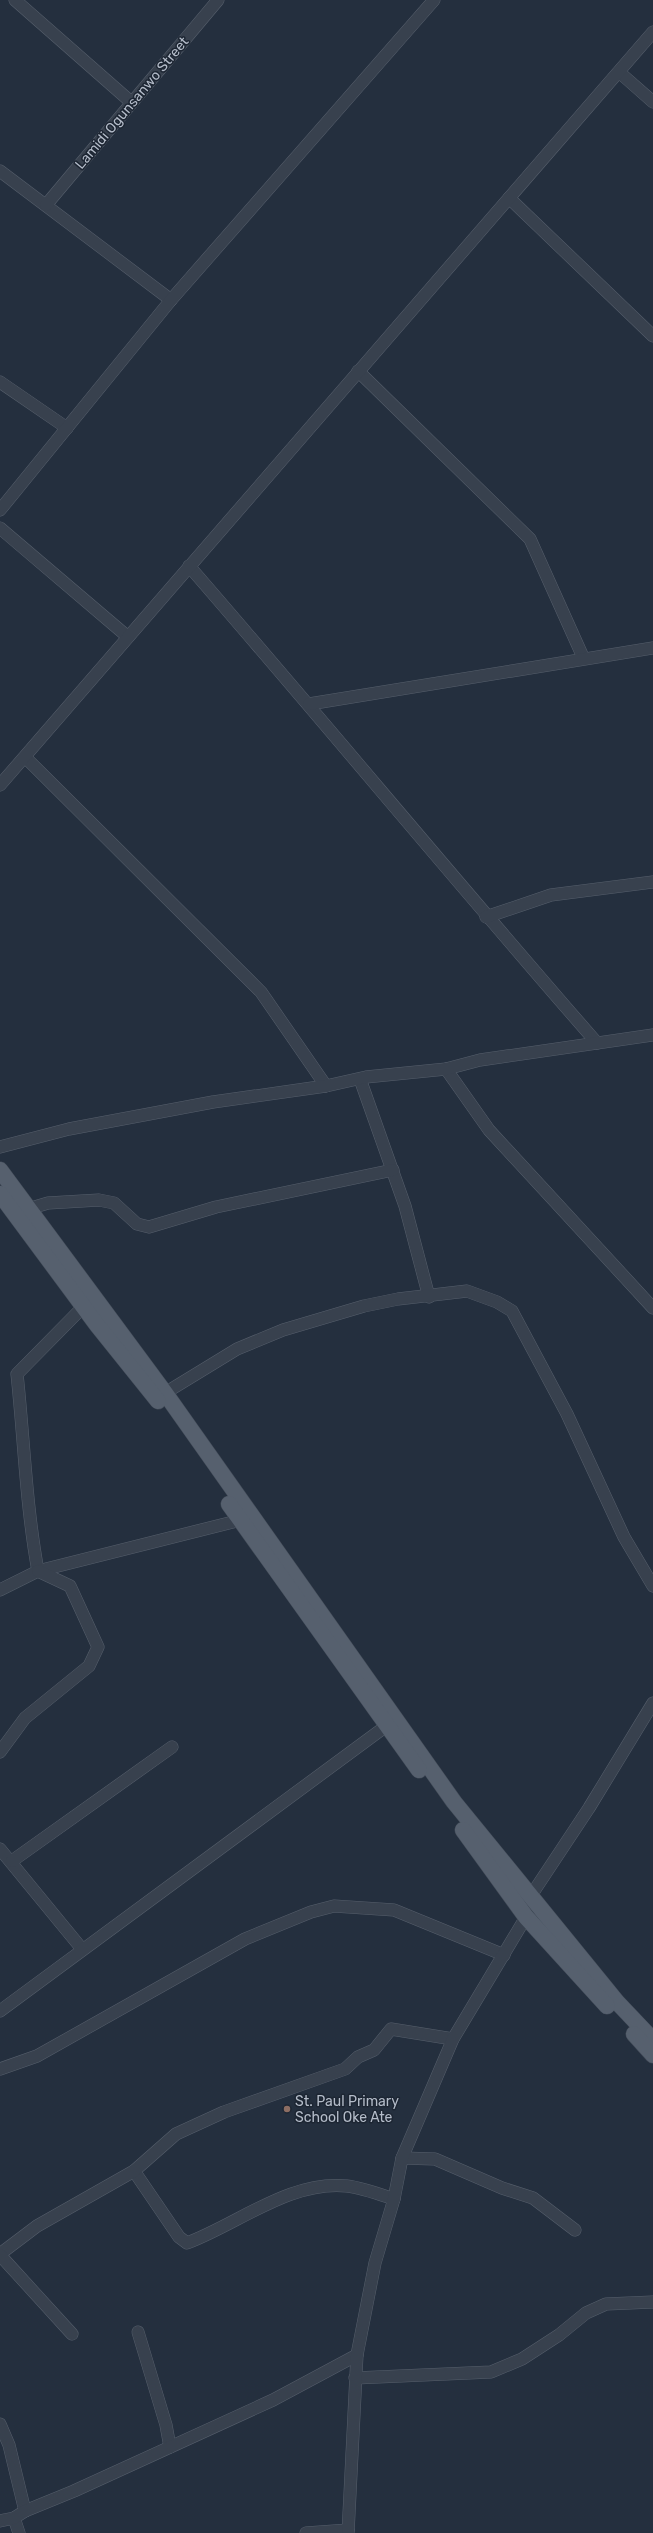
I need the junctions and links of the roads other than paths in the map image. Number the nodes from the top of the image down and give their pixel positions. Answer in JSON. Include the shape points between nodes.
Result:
{"nodes":[{"id":1,"x":218,"y":0,"type":"edge"},
{"id":2,"x":434,"y":0,"type":"edge"},
{"id":3,"x":23,"y":2,"type":"edge"},
{"id":4,"x":653,"y":32,"type":"edge"},
{"id":5,"x":619,"y":72,"type":"junction"},
{"id":6,"x":131,"y":102,"type":"junction"},
{"id":7,"x":653,"y":102,"type":"edge"},
{"id":8,"x":0,"y":171,"type":"edge"},
{"id":9,"x":509,"y":198,"type":"junction"},
{"id":10,"x":46,"y":206,"type":"junction"},
{"id":11,"x":171,"y":300,"type":"junction"},
{"id":12,"x":653,"y":336,"type":"edge"},
{"id":13,"x":358,"y":371,"type":"junction"},
{"id":14,"x":0,"y":382,"type":"edge"},
{"id":15,"x":67,"y":428,"type":"junction"},
{"id":16,"x":0,"y":510,"type":"edge"},
{"id":17,"x":0,"y":528,"type":"edge"},
{"id":18,"x":189,"y":566,"type":"junction"},
{"id":19,"x":128,"y":637,"type":"junction"},
{"id":20,"x":653,"y":648,"type":"edge"},
{"id":21,"x":584,"y":658,"type":"junction"},
{"id":22,"x":309,"y":704,"type":"junction"},
{"id":23,"x":25,"y":757,"type":"junction"},
{"id":24,"x":0,"y":785,"type":"edge"},
{"id":25,"x":653,"y":882,"type":"edge"},
{"id":26,"x":486,"y":916,"type":"junction"},
{"id":27,"x":653,"y":1034,"type":"edge"},
{"id":28,"x":597,"y":1043,"type":"junction"},
{"id":29,"x":446,"y":1069,"type":"junction"},
{"id":30,"x":360,"y":1080,"type":"junction"},
{"id":31,"x":326,"y":1086,"type":"junction"},
{"id":32,"x":0,"y":1147,"type":"edge"},
{"id":33,"x":0,"y":1170,"type":"edge"},
{"id":34,"x":393,"y":1170,"type":"junction"},
{"id":35,"x":0,"y":1194,"type":"edge"},
{"id":36,"x":28,"y":1209,"type":"junction"},
{"id":37,"x":429,"y":1297,"type":"junction"},
{"id":38,"x":83,"y":1307,"type":"junction"},
{"id":39,"x":653,"y":1308,"type":"edge"},
{"id":40,"x":165,"y":1394,"type":"junction"},
{"id":41,"x":241,"y":1520,"type":"junction"},
{"id":42,"x":38,"y":1571,"type":"junction"},
{"id":43,"x":653,"y":1586,"type":"edge"},
{"id":44,"x":0,"y":1590,"type":"edge"},
{"id":45,"x":653,"y":1703,"type":"edge"},
{"id":46,"x":390,"y":1722,"type":"junction"},
{"id":47,"x":172,"y":1747,"type":"dead end"},
{"id":48,"x":0,"y":1752,"type":"edge"},
{"id":49,"x":0,"y":1849,"type":"edge"},
{"id":50,"x":12,"y":1861,"type":"junction"},
{"id":51,"x":530,"y":1898,"type":"junction"},
{"id":52,"x":526,"y":1917,"type":"junction"},
{"id":53,"x":82,"y":1949,"type":"junction"},
{"id":54,"x":504,"y":1955,"type":"junction"},
{"id":55,"x":0,"y":2011,"type":"edge"},
{"id":56,"x":453,"y":2039,"type":"junction"},
{"id":57,"x":653,"y":2040,"type":"edge"},
{"id":58,"x":653,"y":2055,"type":"edge"},
{"id":59,"x":0,"y":2069,"type":"edge"},
{"id":60,"x":402,"y":2158,"type":"junction"},
{"id":61,"x":134,"y":2171,"type":"junction"},
{"id":62,"x":394,"y":2199,"type":"junction"},
{"id":63,"x":575,"y":2230,"type":"dead end"},
{"id":64,"x":0,"y":2255,"type":"edge"},
{"id":65,"x":653,"y":2302,"type":"edge"},
{"id":66,"x":138,"y":2332,"type":"dead end"},
{"id":67,"x":72,"y":2334,"type":"dead end"},
{"id":68,"x":357,"y":2354,"type":"junction"},
{"id":69,"x":355,"y":2378,"type":"junction"},
{"id":70,"x":0,"y":2424,"type":"edge"},
{"id":71,"x":170,"y":2447,"type":"junction"},
{"id":72,"x":25,"y":2511,"type":"junction"},
{"id":73,"x":14,"y":2518,"type":"junction"},
{"id":74,"x":0,"y":2522,"type":"edge"},
{"id":75,"x":348,"y":2532,"type":"edge"},
{"id":76,"x":20,"y":2533,"type":"edge"},
{"id":77,"x":306,"y":2533,"type":"edge"}],
"edges":[{"from":1,"to":6,"type":"street","name":"Lamidi Ogunsanwo Street"},
{"from":2,"to":11,"type":"street"},
{"from":3,"to":6,"type":"street"},
{"from":4,"to":5,"type":"street"},
{"from":5,"to":7,"type":"street"},
{"from":5,"to":9,"type":"street"},
{"from":6,"to":10,"type":"street","name":"Lamidi Ogunsanwo Street"},
{"from":8,"to":10,"type":"street"},
{"from":9,"to":12,"type":"street"},
{"from":9,"to":13,"type":"street"},
{"from":10,"to":11,"type":"street"},
{"from":11,"to":15,"type":"street"},
{"from":13,"to":18,"type":"street"},
{"from":13,"to":21,"type":"street","via":[[530,539]]},
{"from":14,"to":15,"type":"street"},
{"from":15,"to":16,"type":"street"},
{"from":17,"to":19,"type":"street"},
{"from":18,"to":19,"type":"street"},
{"from":18,"to":22,"type":"street"},
{"from":19,"to":23,"type":"street"},
{"from":20,"to":21,"type":"street"},
{"from":21,"to":22,"type":"street"},
{"from":22,"to":26,"type":"street"},
{"from":23,"to":24,"type":"street"},
{"from":23,"to":31,"type":"street","via":[[261,992]]},
{"from":25,"to":26,"type":"street","via":[[551,895]]},
{"from":26,"to":28,"type":"street"},
{"from":27,"to":28,"type":"street"},
{"from":28,"to":29,"type":"street","via":[[480,1060]]},
{"from":29,"to":30,"type":"street"},
{"from":29,"to":39,"type":"street","via":[[489,1130]]},
{"from":30,"to":31,"type":"street"},
{"from":30,"to":34,"type":"street"},
{"from":31,"to":32,"type":"street","via":[[213,1102],[69,1129]]},
{"from":33,"to":36,"type":"main road"},
{"from":34,"to":36,"type":"street","via":[[216,1207],[149,1226],[137,1224],[114,1203],[99,1200],[48,1203]]},
{"from":34,"to":37,"type":"street"},
{"from":35,"to":38,"type":"main road"},
{"from":36,"to":40,"type":"main road"},
{"from":37,"to":40,"type":"street","via":[[398,1299],[364,1306],[283,1330],[237,1349]]},
{"from":37,"to":43,"type":"street","via":[[467,1291],[512,1310],[567,1414],[624,1537]]},
{"from":38,"to":41,"type":"main road","via":[[155,1396]]},
{"from":38,"to":42,"type":"street","via":[[17,1374],[24,1459]]},
{"from":40,"to":46,"type":"main road"},
{"from":41,"to":42,"type":"street"},
{"from":41,"to":46,"type":"main road"},
{"from":42,"to":44,"type":"street"},
{"from":42,"to":48,"type":"street","via":[[70,1586],[98,1647],[89,1666],[25,1718]]},
{"from":45,"to":51,"type":"street"},
{"from":46,"to":51,"type":"main road"},
{"from":46,"to":52,"type":"main road"},
{"from":46,"to":53,"type":"street"},
{"from":47,"to":50,"type":"street"},
{"from":49,"to":50,"type":"street"},
{"from":50,"to":53,"type":"street"},
{"from":51,"to":57,"type":"main road","via":[[617,2002]]},
{"from":52,"to":54,"type":"street"},
{"from":52,"to":58,"type":"main road"},
{"from":53,"to":55,"type":"street"},
{"from":54,"to":56,"type":"street"},
{"from":54,"to":59,"type":"street","via":[[394,1910],[334,1906],[245,1939],[37,2056]]},
{"from":56,"to":60,"type":"street"},
{"from":56,"to":61,"type":"street","via":[[391,2029],[374,2050],[358,2057],[345,2069],[224,2112],[176,2134]]},
{"from":60,"to":62,"type":"street"},
{"from":60,"to":63,"type":"street","via":[[435,2159],[502,2188],[533,2198]]},
{"from":61,"to":62,"type":"street","via":[[179,2238],[187,2243],[293,2194],[321,2186],[348,2186]]},
{"from":61,"to":64,"type":"street","via":[[37,2226]]},
{"from":62,"to":68,"type":"street","via":[[375,2263]]},
{"from":64,"to":67,"type":"street"},
{"from":65,"to":69,"type":"street","via":[[606,2304],[586,2313],[559,2335],[522,2359],[490,2372]]},
{"from":66,"to":71,"type":"street","via":[[166,2425]]},
{"from":68,"to":69,"type":"street"},
{"from":68,"to":71,"type":"street","via":[[273,2400]]},
{"from":69,"to":75,"type":"street"},
{"from":70,"to":72,"type":"street","via":[[9,2445]]},
{"from":71,"to":72,"type":"street"},
{"from":72,"to":73,"type":"street"},
{"from":73,"to":74,"type":"street"},
{"from":73,"to":76,"type":"street"},
{"from":75,"to":77,"type":"street"}]}
